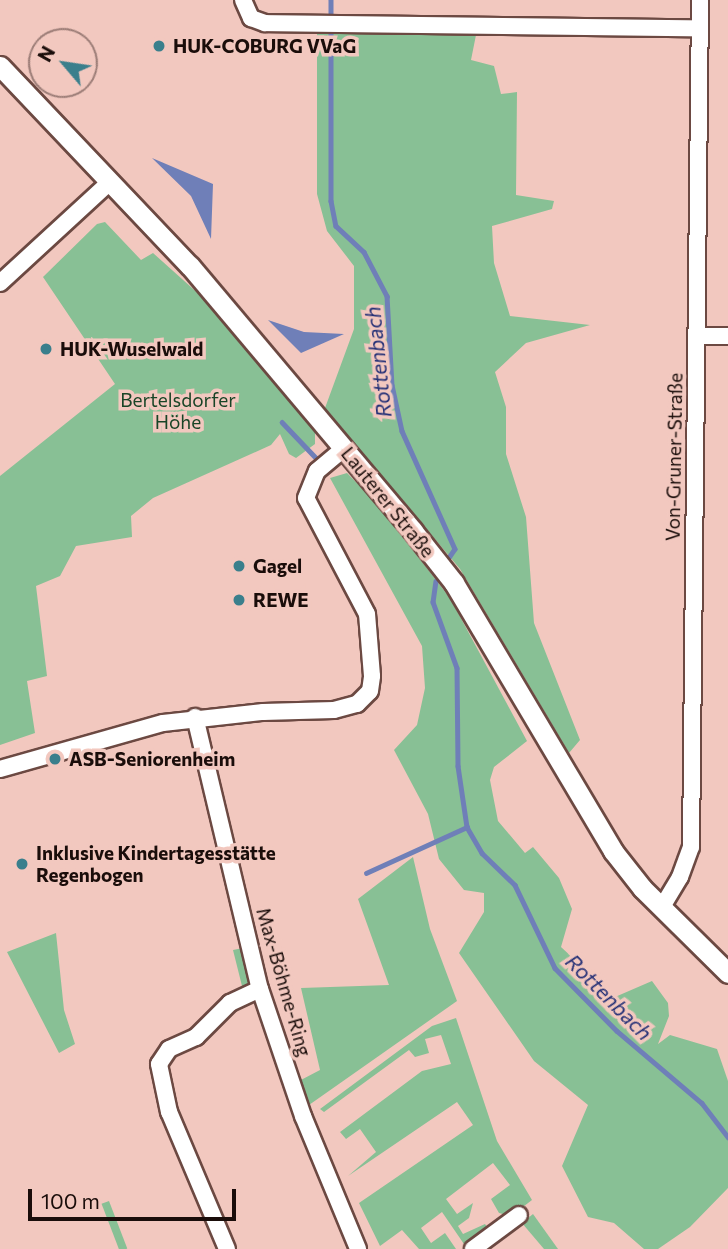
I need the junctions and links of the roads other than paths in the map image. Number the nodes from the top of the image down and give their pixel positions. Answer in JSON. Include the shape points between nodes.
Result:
{"nodes":[{"id":1,"x":243,"y":0,"type":"edge"},
{"id":2,"x":700,"y":0,"type":"edge"},
{"id":3,"x":700,"y":28,"type":"junction"},
{"id":4,"x":0,"y":66,"type":"edge"},
{"id":5,"x":110,"y":182,"type":"junction"},
{"id":6,"x":0,"y":284,"type":"edge"},
{"id":7,"x":697,"y":336,"type":"junction"},
{"id":8,"x":728,"y":336,"type":"edge"},
{"id":9,"x":344,"y":448,"type":"junction"},
{"id":10,"x":195,"y":717,"type":"junction"},
{"id":11,"x":0,"y":769,"type":"edge"},
{"id":12,"x":662,"y":907,"type":"junction"},
{"id":13,"x":728,"y":973,"type":"edge"},
{"id":14,"x":260,"y":989,"type":"junction"},
{"id":15,"x":519,"y":1215,"type":"dead end"},
{"id":16,"x":227,"y":1249,"type":"edge"},
{"id":17,"x":358,"y":1249,"type":"edge"},
{"id":18,"x":473,"y":1249,"type":"edge"}],
"edges":[{"from":1,"to":3,"type":"street","via":[[251,18],[265,23]]},
{"from":2,"to":3,"type":"street","name":"Von-Gruner-Straße"},
{"from":3,"to":7,"type":"street","name":"Von-Gruner-Straße"},
{"from":4,"to":5,"type":"street","name":"Lauterer Straße"},
{"from":5,"to":6,"type":"street"},
{"from":5,"to":9,"type":"street","name":"Lauterer Straße","via":[[190,266]]},
{"from":7,"to":8,"type":"street"},
{"from":7,"to":12,"type":"street","name":"Von-Gruner-Straße","via":[[690,853]]},
{"from":9,"to":10,"type":"street","via":[[317,471],[306,498],[367,614],[370,691],[357,704],[334,710]]},
{"from":9,"to":12,"type":"street","name":"Lauterer Straße","via":[[454,583],[599,830]]},
{"from":10,"to":11,"type":"street","via":[[97,738]]},
{"from":10,"to":14,"type":"street","name":"Max-Böhme-Ring"},
{"from":12,"to":13,"type":"street","name":"Lauterer Straße"},
{"from":14,"to":16,"type":"street","via":[[230,1003],[196,1037],[169,1049],[159,1064],[169,1112]]},
{"from":14,"to":17,"type":"street","name":"Max-Böhme-Ring","via":[[303,1116]]},
{"from":15,"to":18,"type":"street"}]}
